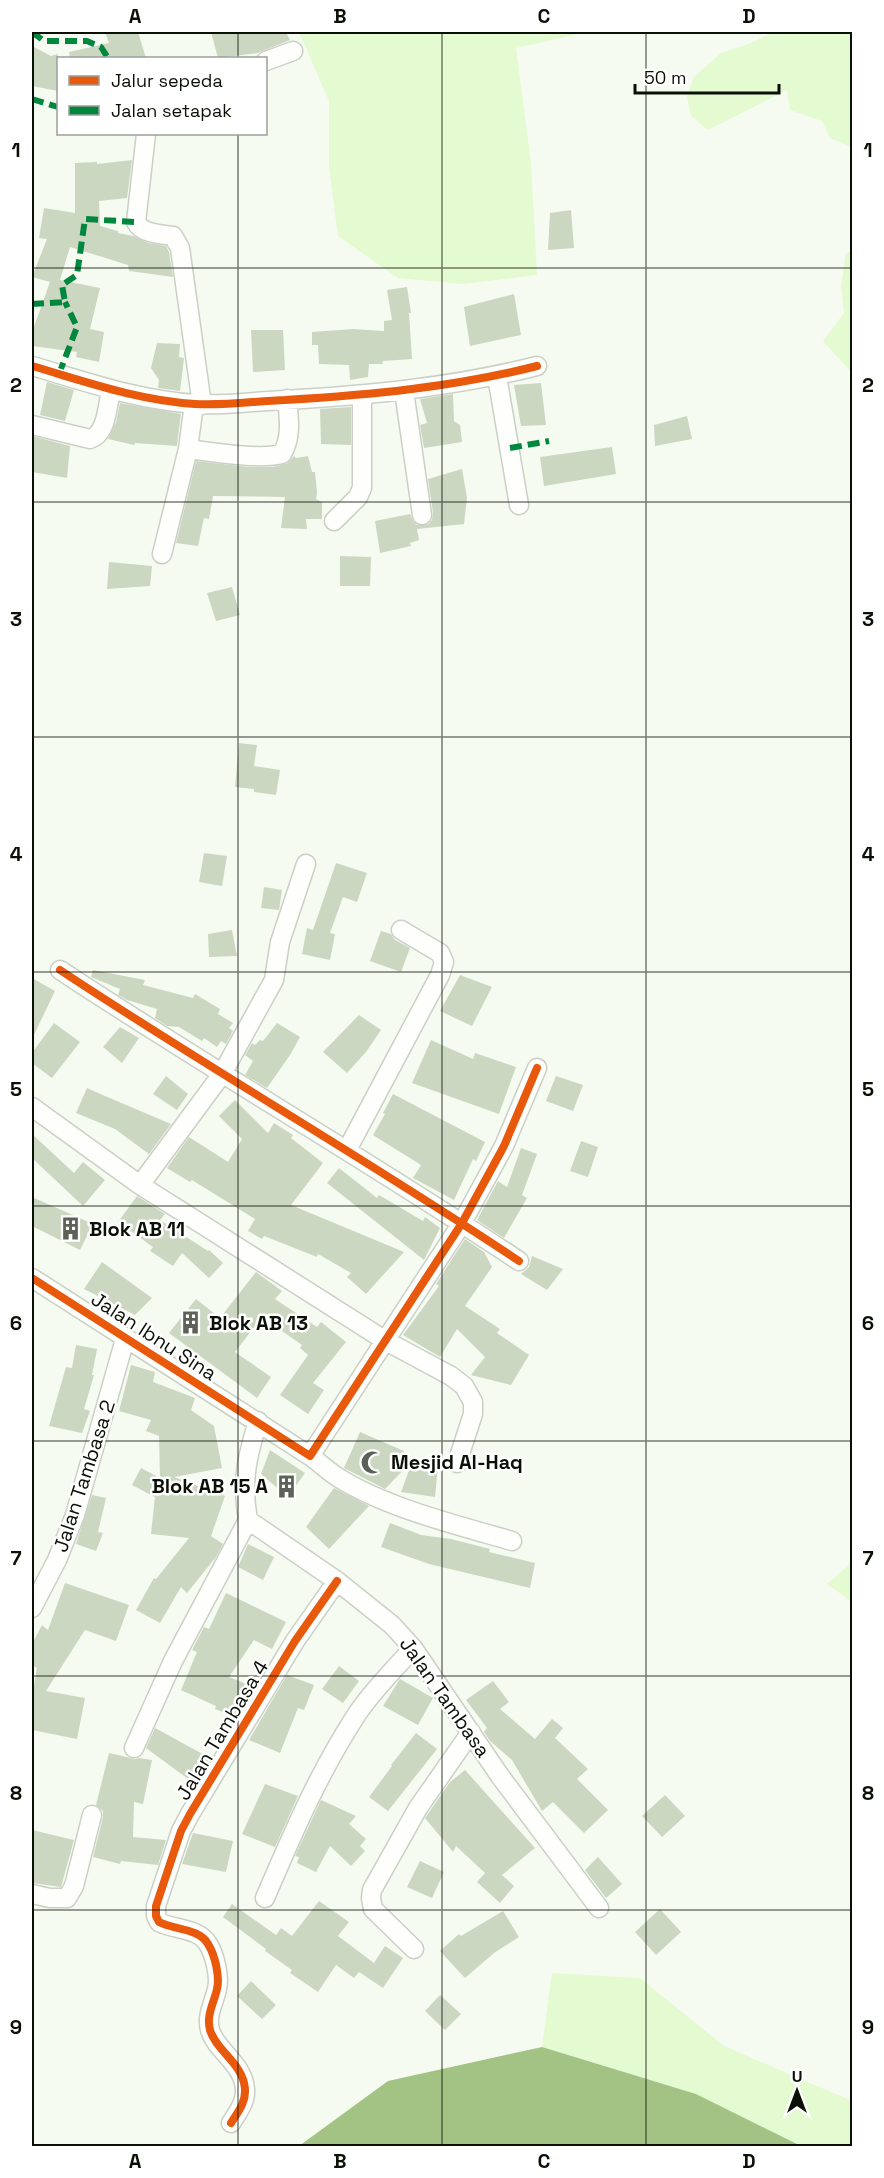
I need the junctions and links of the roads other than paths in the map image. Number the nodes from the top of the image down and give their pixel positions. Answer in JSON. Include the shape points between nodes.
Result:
{"nodes":[{"id":1,"x":293,"y":51,"type":"dead end"},
{"id":2,"x":267,"y":61,"type":"edge"},
{"id":3,"x":146,"y":135,"type":"edge"},
{"id":4,"x":32,"y":366,"type":"edge"},
{"id":5,"x":537,"y":366,"type":"dead end"},
{"id":6,"x":497,"y":376,"type":"junction"},
{"id":7,"x":111,"y":391,"type":"junction"},
{"id":8,"x":404,"y":391,"type":"junction"},
{"id":9,"x":362,"y":395,"type":"junction"},
{"id":10,"x":287,"y":399,"type":"junction"},
{"id":11,"x":197,"y":404,"type":"junction"},
{"id":12,"x":32,"y":425,"type":"edge"},
{"id":13,"x":188,"y":449,"type":"junction"},
{"id":14,"x":519,"y":506,"type":"dead end"},
{"id":15,"x":422,"y":515,"type":"dead end"},
{"id":16,"x":334,"y":521,"type":"dead end"},
{"id":17,"x":162,"y":554,"type":"dead end"},
{"id":18,"x":306,"y":864,"type":"dead end"},
{"id":19,"x":401,"y":930,"type":"dead end"},
{"id":20,"x":60,"y":970,"type":"dead end"},
{"id":21,"x":537,"y":1068,"type":"dead end"},
{"id":22,"x":222,"y":1074,"type":"junction"},
{"id":23,"x":32,"y":1107,"type":"edge"},
{"id":24,"x":347,"y":1150,"type":"junction"},
{"id":25,"x":140,"y":1185,"type":"junction"},
{"id":26,"x":462,"y":1223,"type":"junction"},
{"id":27,"x":519,"y":1261,"type":"dead end"},
{"id":28,"x":32,"y":1278,"type":"edge"},
{"id":29,"x":125,"y":1339,"type":"junction"},
{"id":30,"x":386,"y":1341,"type":"junction"},
{"id":31,"x":258,"y":1421,"type":"junction"},
{"id":32,"x":310,"y":1455,"type":"junction"},
{"id":33,"x":456,"y":1463,"type":"dead end"},
{"id":34,"x":248,"y":1520,"type":"junction"},
{"id":35,"x":512,"y":1541,"type":"dead end"},
{"id":36,"x":337,"y":1581,"type":"junction"},
{"id":37,"x":32,"y":1608,"type":"edge"},
{"id":38,"x":413,"y":1648,"type":"junction"},
{"id":39,"x":471,"y":1732,"type":"junction"},
{"id":40,"x":134,"y":1748,"type":"dead end"},
{"id":41,"x":92,"y":1815,"type":"dead end"},
{"id":42,"x":32,"y":1894,"type":"edge"},
{"id":43,"x":265,"y":1898,"type":"dead end"},
{"id":44,"x":599,"y":1908,"type":"dead end"},
{"id":45,"x":414,"y":1949,"type":"dead end"},
{"id":46,"x":231,"y":2123,"type":"dead end"}],
"edges":[{"from":1,"to":2,"type":"street"},
{"from":3,"to":11,"type":"street","via":[[136,222],[144,231],[173,236],[180,248]]},
{"from":4,"to":7,"type":"street"},
{"from":5,"to":6,"type":"street"},
{"from":6,"to":8,"type":"street"},
{"from":6,"to":14,"type":"street"},
{"from":7,"to":11,"type":"street"},
{"from":7,"to":12,"type":"street","via":[[102,431],[96,437],[90,439]]},
{"from":8,"to":9,"type":"street"},
{"from":8,"to":15,"type":"street"},
{"from":9,"to":10,"type":"street"},
{"from":9,"to":16,"type":"street","via":[[362,488]]},
{"from":10,"to":11,"type":"street"},
{"from":10,"to":13,"type":"street","via":[[290,429],[282,454]]},
{"from":11,"to":13,"type":"street"},
{"from":13,"to":17,"type":"street"},
{"from":18,"to":22,"type":"street","via":[[286,920],[274,980]]},
{"from":19,"to":24,"type":"street","via":[[440,952],[444,962]]},
{"from":20,"to":22,"type":"street"},
{"from":21,"to":26,"type":"street","via":[[504,1146]]},
{"from":22,"to":24,"type":"street"},
{"from":22,"to":25,"type":"street"},
{"from":23,"to":25,"type":"street"},
{"from":24,"to":26,"type":"street"},
{"from":25,"to":30,"type":"street"},
{"from":26,"to":27,"type":"street"},
{"from":26,"to":30,"type":"street"},
{"from":28,"to":29,"type":"street","name":"Jalan Ibnu Sina"},
{"from":29,"to":31,"type":"street","name":"Jalan Ibnu Sina"},
{"from":29,"to":37,"type":"street","name":"Jalan Tambasa 2","via":[[75,1515]]},
{"from":30,"to":32,"type":"street"},
{"from":30,"to":33,"type":"street","via":[[451,1376],[470,1393],[473,1414]]},
{"from":31,"to":32,"type":"street","name":"Jalan Ibnu Sina"},
{"from":31,"to":34,"type":"street","via":[[244,1488]]},
{"from":32,"to":35,"type":"street","name":"Jalan Ibnu Sina","via":[[357,1488],[427,1516]]},
{"from":34,"to":36,"type":"street","name":"Jalan Tambasa"},
{"from":34,"to":40,"type":"street","via":[[173,1661]]},
{"from":36,"to":38,"type":"street","name":"Jalan Tambasa","via":[[392,1625]]},
{"from":36,"to":46,"type":"street","name":"Jalan Tambasa 4","via":[[295,1641],[190,1814],[156,1906],[159,1922],[203,1938],[209,1946],[218,1979],[210,2029],[237,2068],[245,2090],[244,2102]]},
{"from":38,"to":39,"type":"street","name":"Jalan Tambasa"},
{"from":38,"to":43,"type":"street","via":[[357,1713],[336,1748],[309,1797]]},
{"from":39,"to":44,"type":"street","name":"Jalan Tambasa"},
{"from":39,"to":45,"type":"street","via":[[413,1816],[372,1890],[373,1909]]},
{"from":41,"to":42,"type":"street","via":[[75,1886],[67,1898]]}]}
